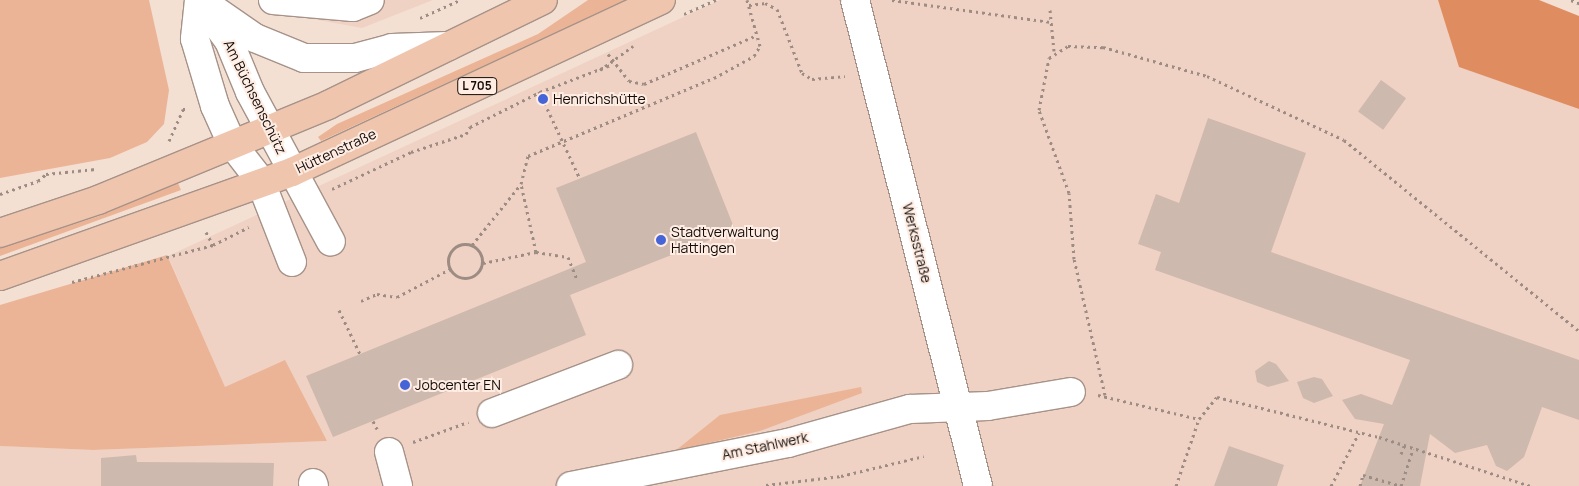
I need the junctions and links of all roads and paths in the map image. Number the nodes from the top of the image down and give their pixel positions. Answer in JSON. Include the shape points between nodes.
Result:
{"nodes":[{"id":1,"x":199,"y":0,"type":"edge"},
{"id":2,"x":273,"y":0,"type":"edge"},
{"id":3,"x":370,"y":0,"type":"edge"},
{"id":4,"x":543,"y":0,"type":"edge"},
{"id":5,"x":661,"y":0,"type":"edge"},
{"id":6,"x":747,"y":0,"type":"edge"},
{"id":7,"x":855,"y":0,"type":"edge"},
{"id":8,"x":892,"y":0,"type":"edge"},
{"id":9,"x":1571,"y":0,"type":"edge"},
{"id":10,"x":1579,"y":4,"type":"edge"},
{"id":11,"x":749,"y":5,"type":"junction"},
{"id":12,"x":1050,"y":10,"type":"dead end"},
{"id":13,"x":1051,"y":22,"type":"junction"},
{"id":14,"x":757,"y":35,"type":"junction"},
{"id":15,"x":448,"y":46,"type":"junction"},
{"id":16,"x":1054,"y":51,"type":"junction"},
{"id":17,"x":846,"y":76,"type":"dead end"},
{"id":18,"x":543,"y":98,"type":"dead end"},
{"id":19,"x":270,"y":130,"type":"junction"},
{"id":20,"x":169,"y":140,"type":"dead end"},
{"id":21,"x":563,"y":140,"type":"junction"},
{"id":22,"x":159,"y":144,"type":"dead end"},
{"id":23,"x":232,"y":144,"type":"junction"},
{"id":24,"x":104,"y":166,"type":"dead end"},
{"id":25,"x":292,"y":172,"type":"junction"},
{"id":26,"x":580,"y":179,"type":"dead end"},
{"id":27,"x":260,"y":180,"type":"junction"},
{"id":28,"x":520,"y":184,"type":"junction"},
{"id":29,"x":0,"y":194,"type":"edge"},
{"id":30,"x":308,"y":200,"type":"junction"},
{"id":31,"x":274,"y":214,"type":"junction"},
{"id":32,"x":0,"y":233,"type":"edge"},
{"id":33,"x":331,"y":242,"type":"dead end"},
{"id":34,"x":472,"y":245,"type":"junction"},
{"id":35,"x":536,"y":252,"type":"junction"},
{"id":36,"x":292,"y":262,"type":"dead end"},
{"id":37,"x":483,"y":263,"type":"junction"},
{"id":38,"x":450,"y":269,"type":"junction"},
{"id":39,"x":0,"y":276,"type":"edge"},
{"id":40,"x":577,"y":279,"type":"dead end"},
{"id":41,"x":65,"y":284,"type":"dead end"},
{"id":42,"x":361,"y":301,"type":"dead end"},
{"id":43,"x":339,"y":310,"type":"dead end"},
{"id":44,"x":1579,"y":331,"type":"edge"},
{"id":45,"x":360,"y":354,"type":"dead end"},
{"id":46,"x":618,"y":365,"type":"dead end"},
{"id":47,"x":1071,"y":392,"type":"joint"},
{"id":48,"x":1105,"y":395,"type":"junction"},
{"id":49,"x":958,"y":408,"type":"junction"},
{"id":50,"x":492,"y":413,"type":"joint"},
{"id":51,"x":1199,"y":419,"type":"junction"},
{"id":52,"x":372,"y":421,"type":"dead end"},
{"id":53,"x":1359,"y":433,"type":"junction"},
{"id":54,"x":1404,"y":446,"type":"junction"},
{"id":55,"x":1413,"y":449,"type":"junction"},
{"id":56,"x":389,"y":452,"type":"junction"},
{"id":57,"x":1401,"y":454,"type":"dead end"},
{"id":58,"x":924,"y":456,"type":"dead end"},
{"id":59,"x":766,"y":485,"type":"edge"},
{"id":60,"x":398,"y":486,"type":"edge"},
{"id":61,"x":571,"y":486,"type":"edge"},
{"id":62,"x":978,"y":486,"type":"edge"},
{"id":63,"x":1176,"y":486,"type":"edge"},
{"id":64,"x":1331,"y":486,"type":"edge"},
{"id":65,"x":1360,"y":486,"type":"edge"},
{"id":66,"x":1401,"y":486,"type":"edge"},
{"id":67,"x":1531,"y":486,"type":"edge"}],
"edges":[{"from":1,"to":15,"type":"street","name":"Am Büchsenschütz","via":[[255,38],[304,58],[355,58],[392,48]]},
{"from":1,"to":19,"type":"street","name":"Am Büchsenschütz","via":[[229,41]]},
{"from":1,"to":23,"type":"street","via":[[195,39]]},
{"from":2,"to":3,"type":"street","via":[[353,7]]},
{"from":4,"to":15,"type":"main road"},
{"from":5,"to":25,"type":"main road","name":"Hüttenstraße","number":"L 705"},
{"from":6,"to":11,"type":"path"},
{"from":7,"to":49,"type":"street","name":"Werksstraße"},
{"from":8,"to":13,"type":"path"},
{"from":9,"to":10,"type":"path"},
{"from":11,"to":14,"type":"path"},
{"from":11,"to":17,"type":"path","via":[[764,3],[776,9],[802,73],[812,78]]},
{"from":12,"to":13,"type":"path"},
{"from":13,"to":16,"type":"path"},
{"from":14,"to":21,"type":"path","via":[[760,46],[742,64]]},
{"from":14,"to":30,"type":"path","via":[[644,84],[629,81],[613,64],[604,64],[531,96],[470,127],[466,134],[411,152]]},
{"from":15,"to":19,"type":"main road"},
{"from":16,"to":44,"type":"path","via":[[1080,44],[1207,76],[1328,132],[1384,170]]},
{"from":16,"to":48,"type":"path","via":[[1046,66],[1040,110],[1068,194],[1074,259]]},
{"from":18,"to":21,"type":"path"},
{"from":19,"to":23,"type":"main road"},
{"from":19,"to":25,"type":"street","name":"Am Büchsenschütz"},
{"from":20,"to":22,"type":"path"},
{"from":21,"to":26,"type":"path"},
{"from":21,"to":28,"type":"path","via":[[528,156]]},
{"from":23,"to":27,"type":"street"},
{"from":23,"to":32,"type":"main road","via":[[98,200]]},
{"from":24,"to":29,"type":"path","via":[[46,174],[38,181]]},
{"from":25,"to":27,"type":"main road","name":"Hüttenstraße","number":"L 705"},
{"from":25,"to":30,"type":"street","name":"Am Büchsenschütz"},
{"from":27,"to":31,"type":"street"},
{"from":27,"to":39,"type":"main road","name":"Hüttenstraße","number":"L 705","via":[[193,210]]},
{"from":28,"to":34,"type":"path"},
{"from":28,"to":35,"type":"path"},
{"from":30,"to":33,"type":"street","name":"Am Büchsenschütz"},
{"from":31,"to":36,"type":"street"},
{"from":31,"to":41,"type":"path","via":[[213,245]]},
{"from":34,"to":37,"type":"path"},
{"from":34,"to":38,"type":"path","via":[[455,247],[449,256]]},
{"from":35,"to":37,"type":"path"},
{"from":35,"to":40,"type":"path","via":[[568,257]]},
{"from":37,"to":38,"type":"path","via":[[468,278]]},
{"from":38,"to":42,"type":"path","via":[[397,297],[377,294]]},
{"from":43,"to":45,"type":"path"},
{"from":46,"to":50,"type":"street"},
{"from":47,"to":48,"type":"path"},
{"from":47,"to":49,"type":"street","name":"Am Stahlwerk"},
{"from":48,"to":51,"type":"path"},
{"from":49,"to":61,"type":"street","name":"Am Stahlwerk","via":[[910,409],[788,443]]},
{"from":49,"to":62,"type":"street","name":"Werksstraße"},
{"from":50,"to":56,"type":"path"},
{"from":51,"to":53,"type":"path","via":[[1217,397]]},
{"from":51,"to":63,"type":"path"},
{"from":52,"to":56,"type":"path"},
{"from":53,"to":54,"type":"path"},
{"from":53,"to":64,"type":"path"},
{"from":54,"to":55,"type":"path"},
{"from":54,"to":57,"type":"path"},
{"from":55,"to":66,"type":"path"},
{"from":55,"to":67,"type":"path"},
{"from":56,"to":60,"type":"street"},
{"from":58,"to":59,"type":"path","via":[[841,476]]},
{"from":65,"to":66,"type":"path","via":[[1363,476]]}]}
